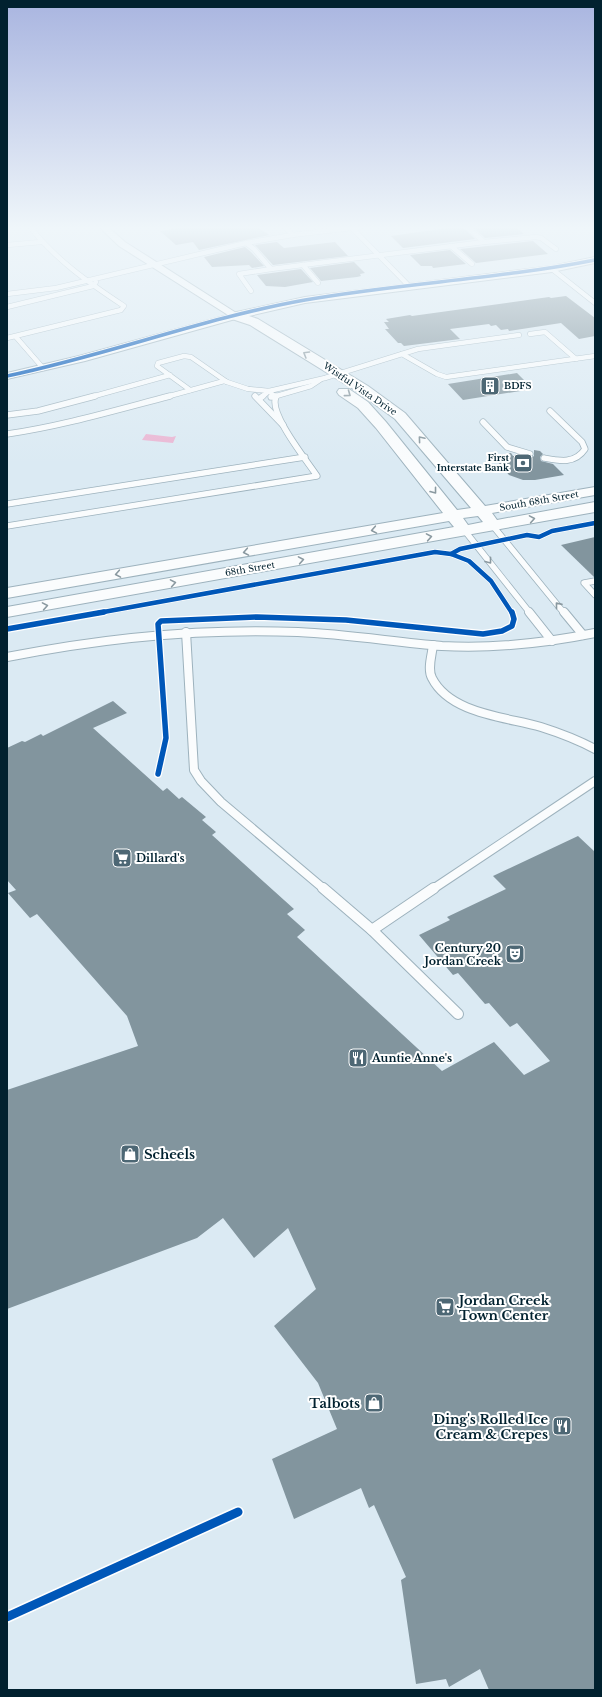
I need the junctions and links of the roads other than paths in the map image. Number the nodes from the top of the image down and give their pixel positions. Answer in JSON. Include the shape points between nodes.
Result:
{"nodes":[{"id":1,"x":124,"y":306,"type":"edge"},
{"id":2,"x":220,"y":306,"type":"edge"},
{"id":3,"x":278,"y":306,"type":"edge"},
{"id":4,"x":236,"y":316,"type":"junction"},
{"id":5,"x":530,"y":334,"type":"dead end"},
{"id":6,"x":519,"y":335,"type":"dead end"},
{"id":7,"x":16,"y":337,"type":"junction"},
{"id":8,"x":7,"y":338,"type":"edge"},
{"id":9,"x":402,"y":354,"type":"junction"},
{"id":10,"x":595,"y":356,"type":"edge"},
{"id":11,"x":576,"y":359,"type":"junction"},
{"id":12,"x":43,"y":368,"type":"junction"},
{"id":13,"x":338,"y":374,"type":"junction"},
{"id":14,"x":170,"y":375,"type":"junction"},
{"id":15,"x":7,"y":376,"type":"edge"},
{"id":16,"x":325,"y":378,"type":"junction"},
{"id":17,"x":224,"y":381,"type":"junction"},
{"id":18,"x":190,"y":390,"type":"junction"},
{"id":19,"x":269,"y":391,"type":"junction"},
{"id":20,"x":276,"y":397,"type":"junction"},
{"id":21,"x":258,"y":399,"type":"junction"},
{"id":22,"x":550,"y":411,"type":"dead end"},
{"id":23,"x":7,"y":415,"type":"edge"},
{"id":24,"x":483,"y":422,"type":"dead end"},
{"id":25,"x":286,"y":428,"type":"junction"},
{"id":26,"x":7,"y":434,"type":"edge"},
{"id":27,"x":530,"y":454,"type":"dead end"},
{"id":28,"x":305,"y":457,"type":"junction"},
{"id":29,"x":544,"y":458,"type":"dead end"},
{"id":30,"x":595,"y":491,"type":"edge"},
{"id":31,"x":7,"y":504,"type":"edge"},
{"id":32,"x":595,"y":507,"type":"edge"},
{"id":33,"x":483,"y":511,"type":"junction"},
{"id":34,"x":454,"y":517,"type":"junction"},
{"id":35,"x":7,"y":526,"type":"edge"},
{"id":36,"x":493,"y":526,"type":"junction"},
{"id":37,"x":465,"y":531,"type":"junction"},
{"id":38,"x":595,"y":581,"type":"edge"},
{"id":39,"x":7,"y":593,"type":"edge"},
{"id":40,"x":595,"y":595,"type":"edge"},
{"id":41,"x":7,"y":612,"type":"edge"},
{"id":42,"x":186,"y":632,"type":"junction"},
{"id":43,"x":595,"y":633,"type":"edge"},
{"id":44,"x":583,"y":635,"type":"junction"},
{"id":45,"x":552,"y":640,"type":"junction"},
{"id":46,"x":433,"y":645,"type":"junction"},
{"id":47,"x":7,"y":657,"type":"edge"},
{"id":48,"x":595,"y":748,"type":"edge"},
{"id":49,"x":595,"y":781,"type":"edge"},
{"id":50,"x":372,"y":930,"type":"junction"},
{"id":51,"x":458,"y":1014,"type":"dead end"}],
"edges":[{"from":1,"to":7,"type":"lane","via":[[121,310]]},
{"from":2,"to":4,"type":"street","name":"Wistful Vista Drive"},
{"from":3,"to":4,"type":"street"},
{"from":4,"to":12,"type":"street"},
{"from":13,"to":4,"type":"street","name":"Wistful Vista Drive","one_way":true,"via":[[254,322]]},
{"from":4,"to":16,"type":"street","name":"Wistful Vista Drive","via":[[243,325]]},
{"from":5,"to":11,"type":"lane","via":[[545,332]]},
{"from":6,"to":9,"type":"lane"},
{"from":7,"to":8,"type":"lane"},
{"from":7,"to":12,"type":"lane"},
{"from":9,"to":11,"type":"lane","via":[[446,377]]},
{"from":9,"to":13,"type":"lane"},
{"from":10,"to":11,"type":"lane"},
{"from":12,"to":15,"type":"street"},
{"from":13,"to":16,"type":"lane"},
{"from":33,"to":13,"type":"street","name":"Wistful Vista Drive","one_way":true,"via":[[400,416]]},
{"from":14,"to":17,"type":"lane","via":[[157,366],[158,363],[184,356],[191,357]]},
{"from":14,"to":18,"type":"lane"},
{"from":14,"to":23,"type":"lane","via":[[38,411]]},
{"from":16,"to":19,"type":"lane"},
{"from":16,"to":20,"type":"lane","via":[[311,386]]},
{"from":16,"to":34,"type":"street","name":"Wistful Vista Drive","one_way":true,"via":[[362,405],[382,424]]},
{"from":17,"to":18,"type":"lane"},
{"from":17,"to":19,"type":"lane","via":[[248,389]]},
{"from":17,"to":21,"type":"lane"},
{"from":18,"to":26,"type":"lane","via":[[91,417]]},
{"from":19,"to":20,"type":"lane"},
{"from":19,"to":21,"type":"lane"},
{"from":20,"to":21,"type":"lane"},
{"from":20,"to":25,"type":"lane","via":[[275,406]]},
{"from":21,"to":25,"type":"lane"},
{"from":22,"to":29,"type":"lane","via":[[582,442],[585,449],[576,460],[559,461]]},
{"from":24,"to":27,"type":"lane","via":[[508,447]]},
{"from":25,"to":28,"type":"lane"},
{"from":28,"to":31,"type":"lane"},
{"from":28,"to":35,"type":"lane","via":[[317,476]]},
{"from":30,"to":33,"type":"street","name":"South 68th Street"},
{"from":36,"to":32,"type":"street","name":"South 68th Street","one_way":true},
{"from":33,"to":34,"type":"street","name":"68th Street"},
{"from":33,"to":36,"type":"street","name":"Wistful Vista Drive"},
{"from":34,"to":37,"type":"street","name":"Wistful Vista Drive"},
{"from":34,"to":39,"type":"street","name":"68th Street","one_way":true},
{"from":36,"to":37,"type":"street","name":"68th Street"},
{"from":44,"to":36,"type":"lane","one_way":true},
{"from":41,"to":37,"type":"street","name":"68th Street","one_way":true},
{"from":37,"to":45,"type":"lane","one_way":true},
{"from":38,"to":40,"type":"lane","via":[[584,583]]},
{"from":42,"to":46,"type":"lane","via":[[320,633]]},
{"from":42,"to":47,"type":"lane","via":[[130,637]]},
{"from":42,"to":50,"type":"lane","via":[[194,770],[221,802]]},
{"from":43,"to":44,"type":"lane"},
{"from":44,"to":45,"type":"lane"},
{"from":45,"to":46,"type":"lane","via":[[506,646]]},
{"from":46,"to":48,"type":"lane","via":[[430,670],[432,679],[448,697],[468,707],[541,727]]},
{"from":49,"to":50,"type":"lane"},
{"from":50,"to":51,"type":"lane"}]}
